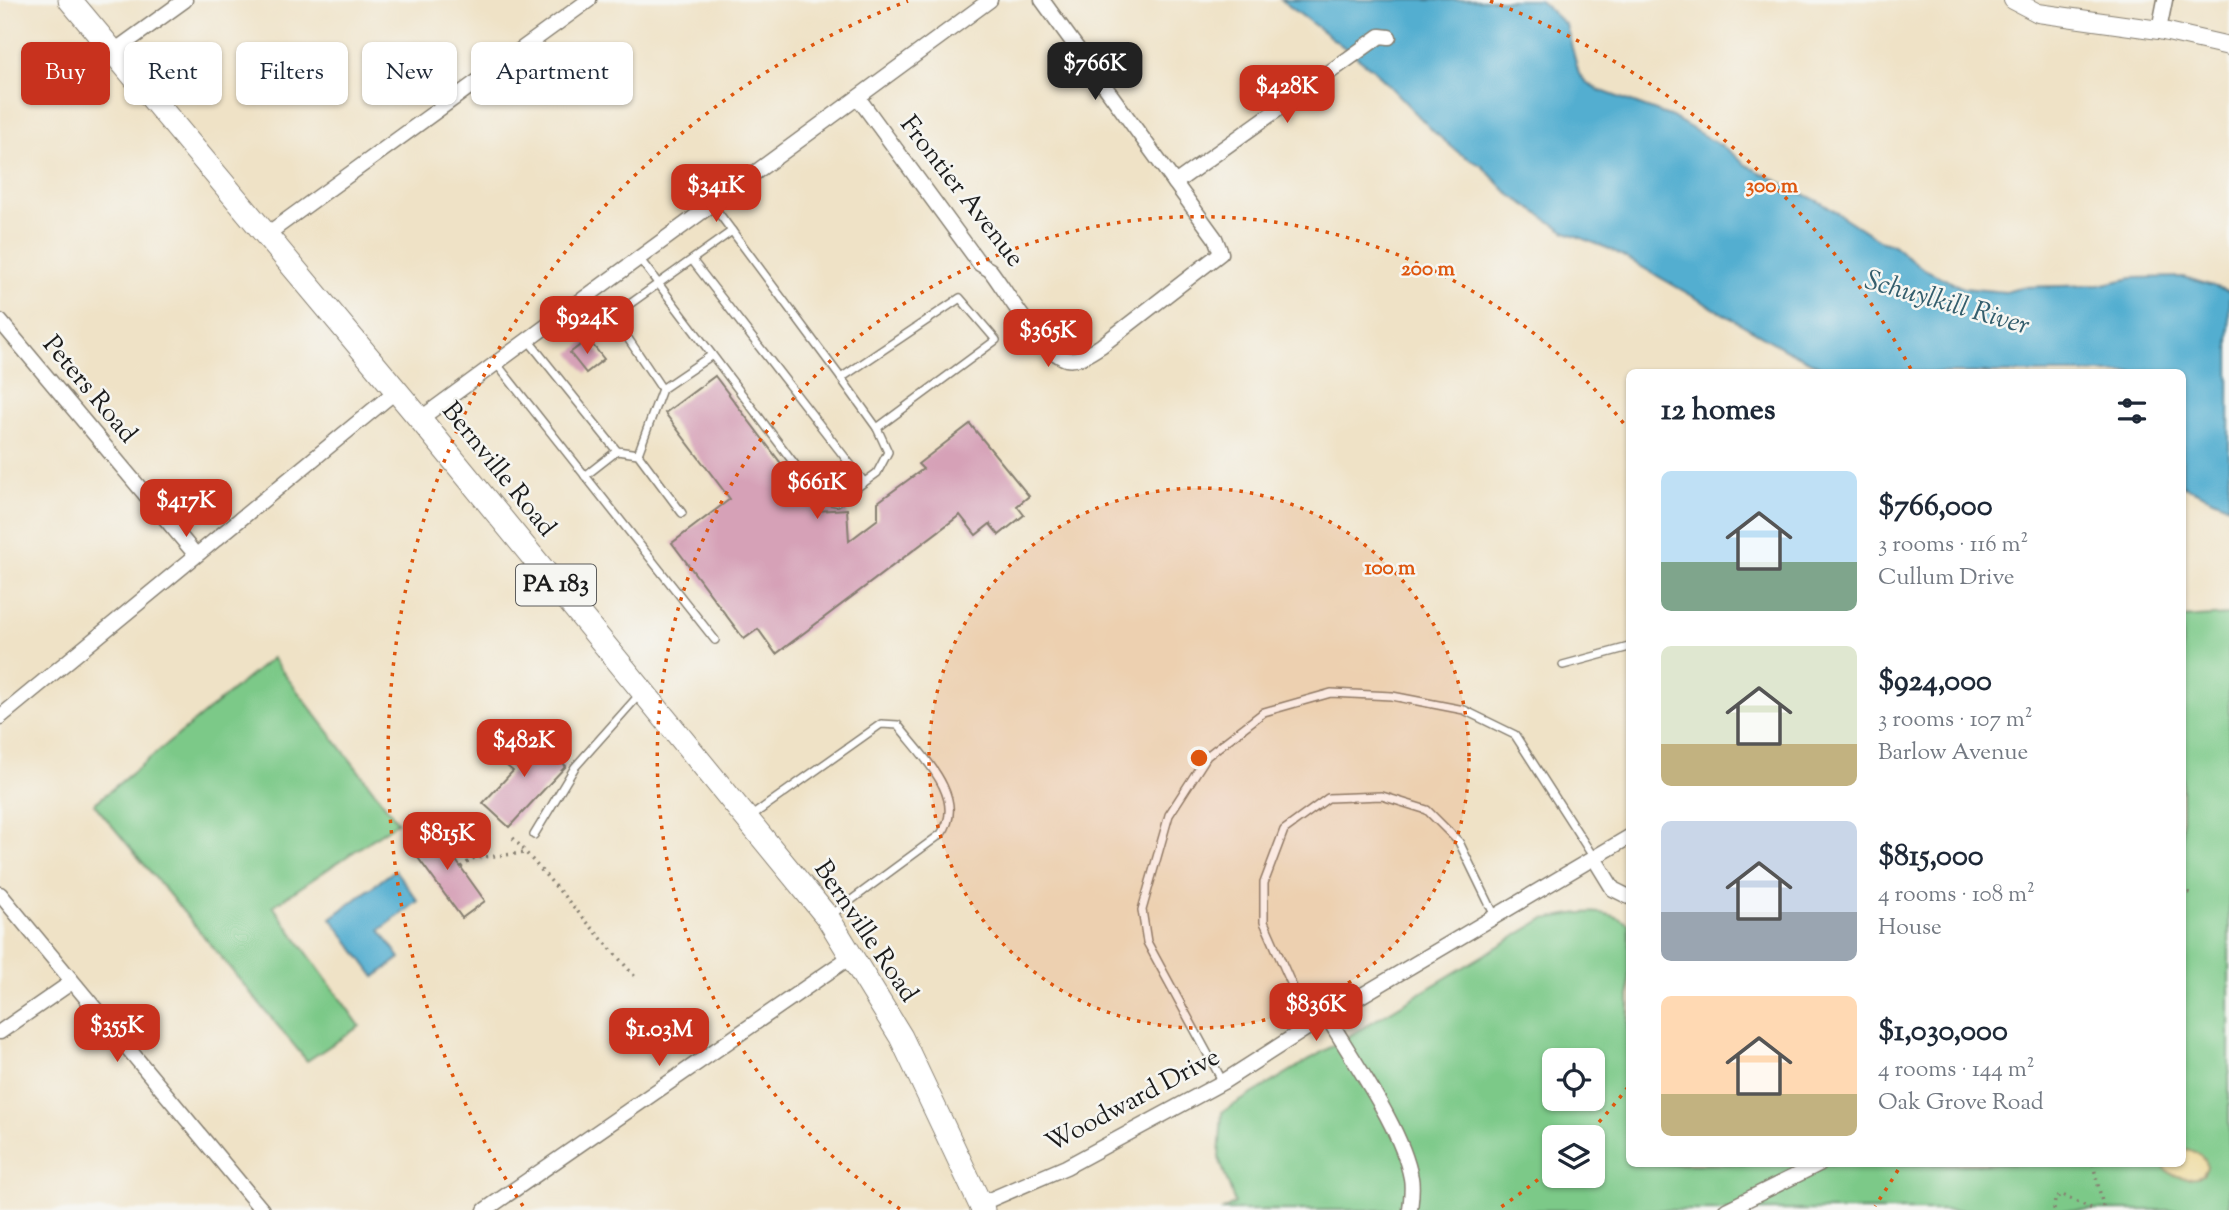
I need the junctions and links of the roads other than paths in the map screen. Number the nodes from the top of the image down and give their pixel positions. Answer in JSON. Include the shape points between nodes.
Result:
{"nodes":[{"id":1,"x":70,"y":0,"type":"edge"},
{"id":2,"x":185,"y":0,"type":"edge"},
{"id":3,"x":589,"y":0,"type":"edge"},
{"id":4,"x":990,"y":0,"type":"edge"},
{"id":5,"x":1042,"y":0,"type":"edge"},
{"id":6,"x":2013,"y":0,"type":"edge"},
{"id":7,"x":2165,"y":0,"type":"edge"},
{"id":8,"x":2160,"y":30,"type":"junction"},
{"id":9,"x":1389,"y":37,"type":"dead end"},
{"id":10,"x":2229,"y":46,"type":"edge"},
{"id":11,"x":113,"y":52,"type":"junction"},
{"id":12,"x":859,"y":99,"type":"junction"},
{"id":13,"x":1175,"y":183,"type":"junction"},
{"id":14,"x":712,"y":204,"type":"junction"},
{"id":15,"x":733,"y":231,"type":"junction"},
{"id":16,"x":266,"y":235,"type":"junction"},
{"id":17,"x":639,"y":258,"type":"junction"},
{"id":18,"x":692,"y":260,"type":"junction"},
{"id":19,"x":658,"y":284,"type":"junction"},
{"id":20,"x":0,"y":321,"type":"edge"},
{"id":21,"x":528,"y":340,"type":"junction"},
{"id":22,"x":712,"y":355,"type":"junction"},
{"id":23,"x":496,"y":363,"type":"junction"},
{"id":24,"x":841,"y":378,"type":"junction"},
{"id":25,"x":662,"y":389,"type":"junction"},
{"id":26,"x":396,"y":391,"type":"junction"},
{"id":27,"x":420,"y":419,"type":"junction"},
{"id":28,"x":877,"y":428,"type":"junction"},
{"id":29,"x":617,"y":451,"type":"junction"},
{"id":30,"x":638,"y":454,"type":"junction"},
{"id":31,"x":585,"y":476,"type":"junction"},
{"id":32,"x":864,"y":482,"type":"junction"},
{"id":33,"x":682,"y":513,"type":"dead end"},
{"id":34,"x":195,"y":554,"type":"junction"},
{"id":35,"x":715,"y":640,"type":"dead end"},
{"id":36,"x":1626,"y":649,"type":"edge"},
{"id":37,"x":1563,"y":665,"type":"dead end"},
{"id":38,"x":642,"y":691,"type":"junction"},
{"id":39,"x":0,"y":717,"type":"edge"},
{"id":40,"x":747,"y":819,"type":"junction"},
{"id":41,"x":534,"y":835,"type":"dead end"},
{"id":42,"x":1626,"y":839,"type":"edge"},
{"id":43,"x":1594,"y":858,"type":"junction"},
{"id":44,"x":0,"y":894,"type":"edge"},
{"id":45,"x":1626,"y":895,"type":"edge"},
{"id":46,"x":1495,"y":916,"type":"junction"},
{"id":47,"x":828,"y":918,"type":"junction"},
{"id":48,"x":853,"y":956,"type":"junction"},
{"id":49,"x":72,"y":982,"type":"junction"},
{"id":50,"x":1327,"y":1016,"type":"junction"},
{"id":51,"x":1310,"y":1026,"type":"junction"},
{"id":52,"x":0,"y":1032,"type":"edge"},
{"id":53,"x":1223,"y":1082,"type":"junction"},
{"id":54,"x":1813,"y":1167,"type":"edge"},
{"id":55,"x":981,"y":1207,"type":"edge"},
{"id":56,"x":262,"y":1210,"type":"edge"},
{"id":57,"x":485,"y":1210,"type":"edge"},
{"id":58,"x":1410,"y":1210,"type":"edge"},
{"id":59,"x":1726,"y":1210,"type":"edge"}],
"edges":[{"from":1,"to":11,"type":"main road","name":"Bernville Road","number":"PA 183"},
{"from":2,"to":11,"type":"street"},
{"from":3,"to":16,"type":"street"},
{"from":4,"to":12,"type":"street"},
{"from":5,"to":13,"type":"street"},
{"from":6,"to":8,"type":"street","via":[[2038,13]]},
{"from":7,"to":8,"type":"street"},
{"from":8,"to":10,"type":"street"},
{"from":9,"to":13,"type":"street","via":[[1380,36]]},
{"from":11,"to":16,"type":"main road","name":"Bernville Road","number":"PA 183"},
{"from":12,"to":13,"type":"street","name":"Frontier Avenue","via":[[1049,351],[1067,359],[1080,358],[1101,346],[1221,253],[1215,237]]},
{"from":12,"to":14,"type":"street"},
{"from":14,"to":15,"type":"lane"},
{"from":14,"to":17,"type":"street"},
{"from":15,"to":18,"type":"lane"},
{"from":15,"to":24,"type":"lane"},
{"from":16,"to":26,"type":"main road","name":"Bernville Road","number":"PA 183"},
{"from":17,"to":19,"type":"lane"},
{"from":17,"to":21,"type":"street"},
{"from":18,"to":19,"type":"lane"},
{"from":18,"to":32,"type":"lane"},
{"from":19,"to":22,"type":"lane"},
{"from":19,"to":25,"type":"lane","via":[[613,316]]},
{"from":20,"to":34,"type":"street","name":"Peters Road"},
{"from":21,"to":23,"type":"street"},
{"from":21,"to":29,"type":"lane"},
{"from":22,"to":25,"type":"lane"},
{"from":22,"to":32,"type":"lane","via":[[821,499],[837,502]]},
{"from":23,"to":27,"type":"street"},
{"from":23,"to":31,"type":"lane"},
{"from":24,"to":28,"type":"lane"},
{"from":24,"to":28,"type":"lane","via":[[960,298],[996,340]]},
{"from":25,"to":30,"type":"lane"},
{"from":26,"to":27,"type":"main road","name":"Bernville Road","number":"PA 183"},
{"from":26,"to":34,"type":"street"},
{"from":27,"to":38,"type":"main road","name":"Bernville Road","number":"PA 183"},
{"from":28,"to":32,"type":"lane","via":[[888,452],[877,473]]},
{"from":29,"to":30,"type":"lane"},
{"from":29,"to":31,"type":"lane"},
{"from":30,"to":33,"type":"lane"},
{"from":31,"to":35,"type":"lane"},
{"from":34,"to":39,"type":"street"},
{"from":36,"to":37,"type":"lane"},
{"from":38,"to":40,"type":"main road","name":"Bernville Road","number":"PA 183"},
{"from":38,"to":41,"type":"lane","via":[[575,767]]},
{"from":40,"to":47,"type":"main road","name":"Bernville Road","number":"PA 183"},
{"from":40,"to":47,"type":"lane","via":[[881,724],[898,725],[947,792],[949,824]]},
{"from":42,"to":43,"type":"street","name":"Woodward Drive"},
{"from":43,"to":45,"type":"street","via":[[1613,888]]},
{"from":43,"to":46,"type":"street","name":"Woodward Drive"},
{"from":43,"to":53,"type":"lane","via":[[1515,735],[1464,710],[1392,696],[1332,694],[1264,712],[1207,756],[1169,815],[1142,910],[1147,942]]},
{"from":44,"to":49,"type":"street"},
{"from":46,"to":50,"type":"street","name":"Woodward Drive"},
{"from":46,"to":51,"type":"lane","via":[[1459,842],[1427,810],[1382,796],[1328,798],[1283,830],[1264,883],[1264,922]]},
{"from":47,"to":48,"type":"main road","name":"Bernville Road","number":"PA 183"},
{"from":48,"to":55,"type":"main road","name":"Bernville Road","number":"PA 183","via":[[901,1037]]},
{"from":48,"to":57,"type":"street"},
{"from":49,"to":52,"type":"street"},
{"from":49,"to":56,"type":"street"},
{"from":50,"to":51,"type":"street","name":"Woodward Drive"},
{"from":50,"to":58,"type":"street","via":[[1407,1161],[1412,1181]]},
{"from":51,"to":53,"type":"street","name":"Woodward Drive"},
{"from":53,"to":55,"type":"street","name":"Woodward Drive"},
{"from":54,"to":59,"type":"street"}]}
